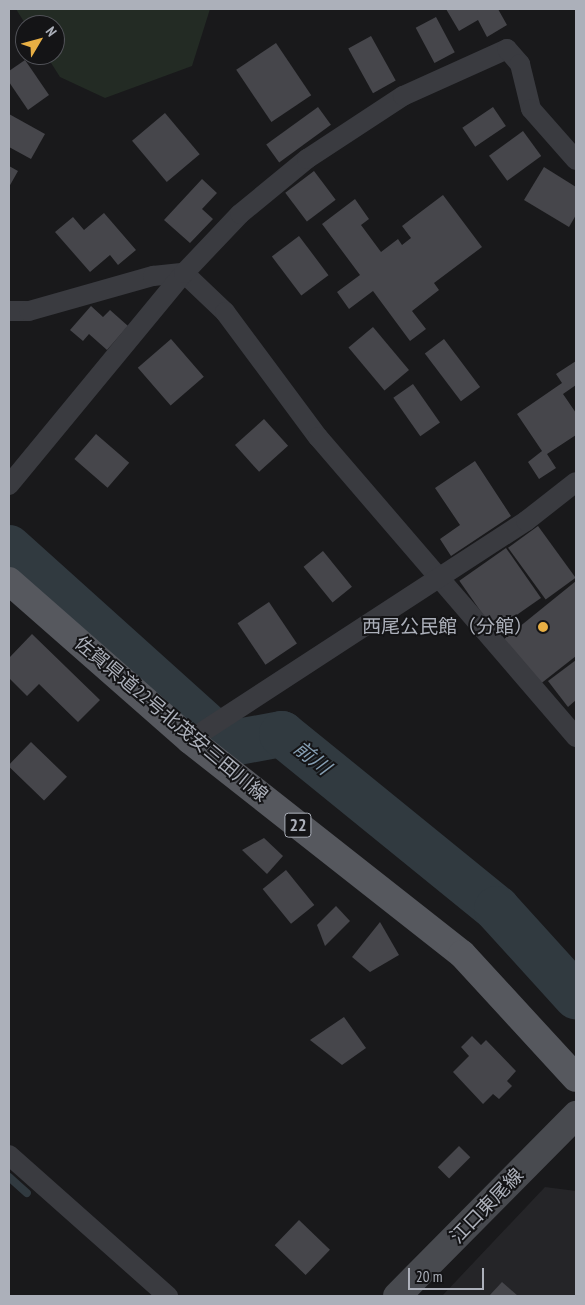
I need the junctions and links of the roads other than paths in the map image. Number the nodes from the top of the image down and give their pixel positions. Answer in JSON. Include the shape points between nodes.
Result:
{"nodes":[{"id":1,"x":576,"y":160,"type":"edge"},
{"id":2,"x":184,"y":273,"type":"junction"},
{"id":3,"x":9,"y":311,"type":"edge"},
{"id":4,"x":576,"y":482,"type":"edge"},
{"id":5,"x":9,"y":484,"type":"edge"},
{"id":6,"x":437,"y":579,"type":"junction"},
{"id":7,"x":9,"y":581,"type":"edge"},
{"id":8,"x":576,"y":737,"type":"edge"},
{"id":9,"x":190,"y":740,"type":"junction"},
{"id":10,"x":576,"y":1078,"type":"edge"},
{"id":11,"x":576,"y":1115,"type":"edge"},
{"id":12,"x":9,"y":1155,"type":"edge"},
{"id":13,"x":168,"y":1296,"type":"edge"},
{"id":14,"x":397,"y":1296,"type":"edge"}],
"edges":[{"from":1,"to":2,"type":"street","via":[[531,109],[520,64],[507,49],[403,96],[307,159],[240,214]]},
{"from":2,"to":3,"type":"street","via":[[154,276],[29,311]]},
{"from":2,"to":5,"type":"street"},
{"from":2,"to":6,"type":"street","via":[[224,312],[318,437]]},
{"from":4,"to":6,"type":"street","via":[[526,521]]},
{"from":6,"to":8,"type":"street"},
{"from":6,"to":9,"type":"street"},
{"from":7,"to":9,"type":"main road","name":"佐賀県道22号北茂安三田川線","number":"22"},
{"from":9,"to":10,"type":"main road","name":"佐賀県道22号北茂安三田川線","number":"22","via":[[462,954]]},
{"from":11,"to":14,"type":"main road","name":"江口東尾線"},
{"from":12,"to":13,"type":"street"}]}
